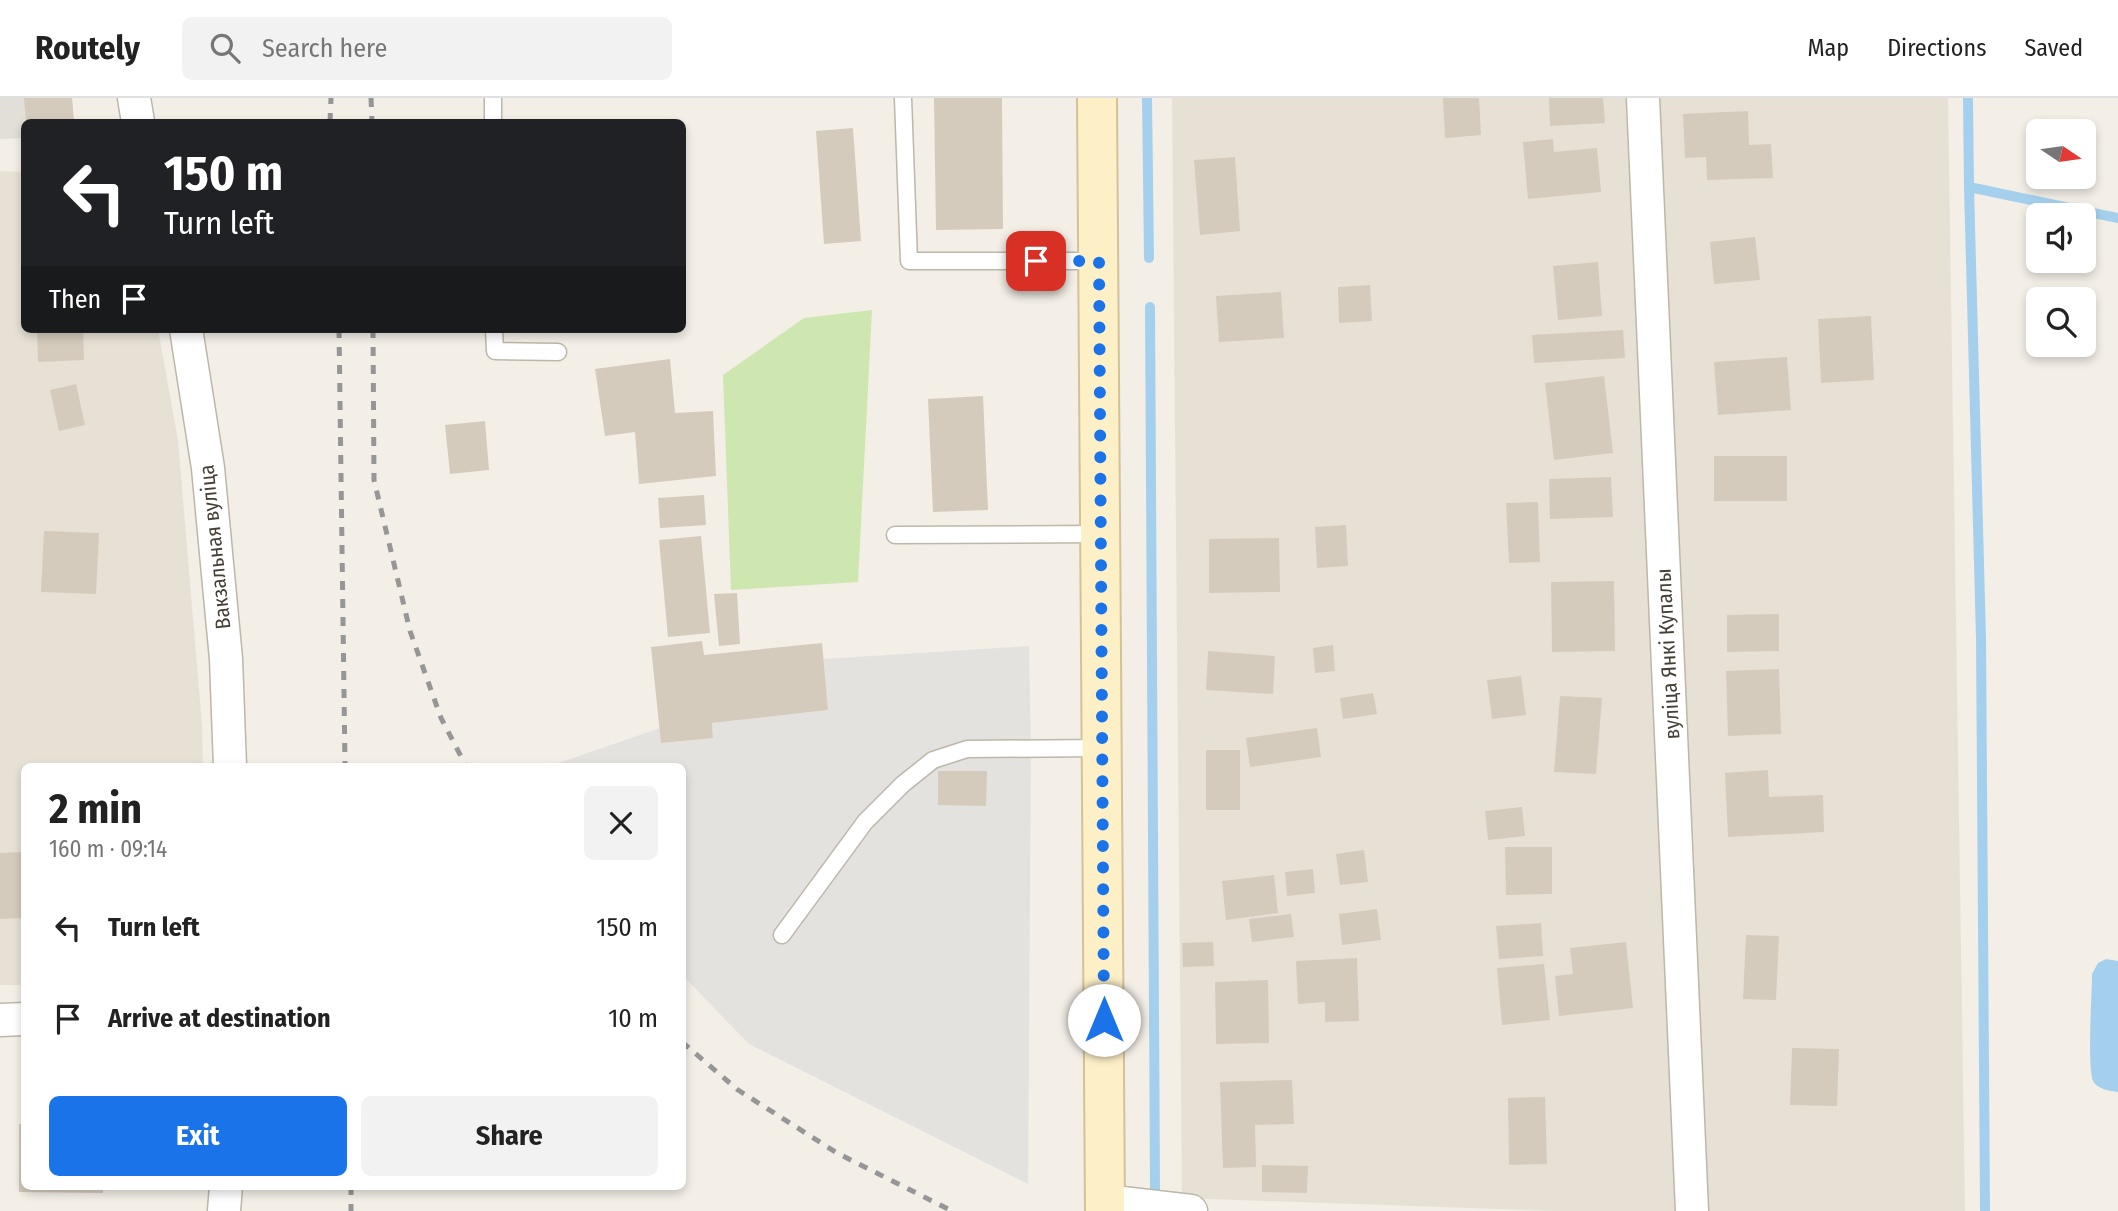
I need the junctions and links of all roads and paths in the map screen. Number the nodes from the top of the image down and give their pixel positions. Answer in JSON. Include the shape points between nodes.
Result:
{"nodes":[{"id":1,"x":134,"y":98,"type":"edge"},
{"id":2,"x":493,"y":98,"type":"edge"},
{"id":3,"x":903,"y":98,"type":"edge"},
{"id":4,"x":1097,"y":98,"type":"edge"},
{"id":5,"x":1643,"y":98,"type":"edge"},
{"id":6,"x":138,"y":119,"type":"edge"},
{"id":7,"x":493,"y":119,"type":"edge"},
{"id":8,"x":1099,"y":261,"type":"junction"},
{"id":9,"x":187,"y":333,"type":"edge"},
{"id":10,"x":495,"y":333,"type":"edge"},
{"id":11,"x":558,"y":352,"type":"dead end"},
{"id":12,"x":1101,"y":534,"type":"junction"},
{"id":13,"x":895,"y":535,"type":"dead end"},
{"id":14,"x":1102,"y":748,"type":"junction"},
{"id":15,"x":230,"y":763,"type":"edge"},
{"id":16,"x":782,"y":935,"type":"dead end"},
{"id":17,"x":21,"y":1019,"type":"edge"},
{"id":18,"x":0,"y":1020,"type":"edge"},
{"id":19,"x":226,"y":1190,"type":"edge"},
{"id":20,"x":1105,"y":1206,"type":"edge"},
{"id":21,"x":225,"y":1211,"type":"edge"},
{"id":22,"x":1191,"y":1211,"type":"edge"},
{"id":23,"x":1692,"y":1211,"type":"edge"}],
"edges":[{"from":1,"to":6,"type":"street"},
{"from":2,"to":7,"type":"lane"},
{"from":3,"to":8,"type":"lane","via":[[909,261]]},
{"from":4,"to":8,"type":"main road"},
{"from":5,"to":23,"type":"street","name":"вуліца Янкі Купалы"},
{"from":8,"to":12,"type":"main road"},
{"from":9,"to":15,"type":"street","name":"Вакзальная вуліца","via":[[208,468],[226,659]]},
{"from":10,"to":11,"type":"lane","via":[[495,351]]},
{"from":12,"to":13,"type":"lane"},
{"from":12,"to":14,"type":"main road"},
{"from":14,"to":16,"type":"lane","via":[[967,749],[933,760],[865,822]]},
{"from":14,"to":20,"type":"main road"},
{"from":17,"to":18,"type":"street"},
{"from":19,"to":21,"type":"street"},
{"from":20,"to":22,"type":"street"}]}
